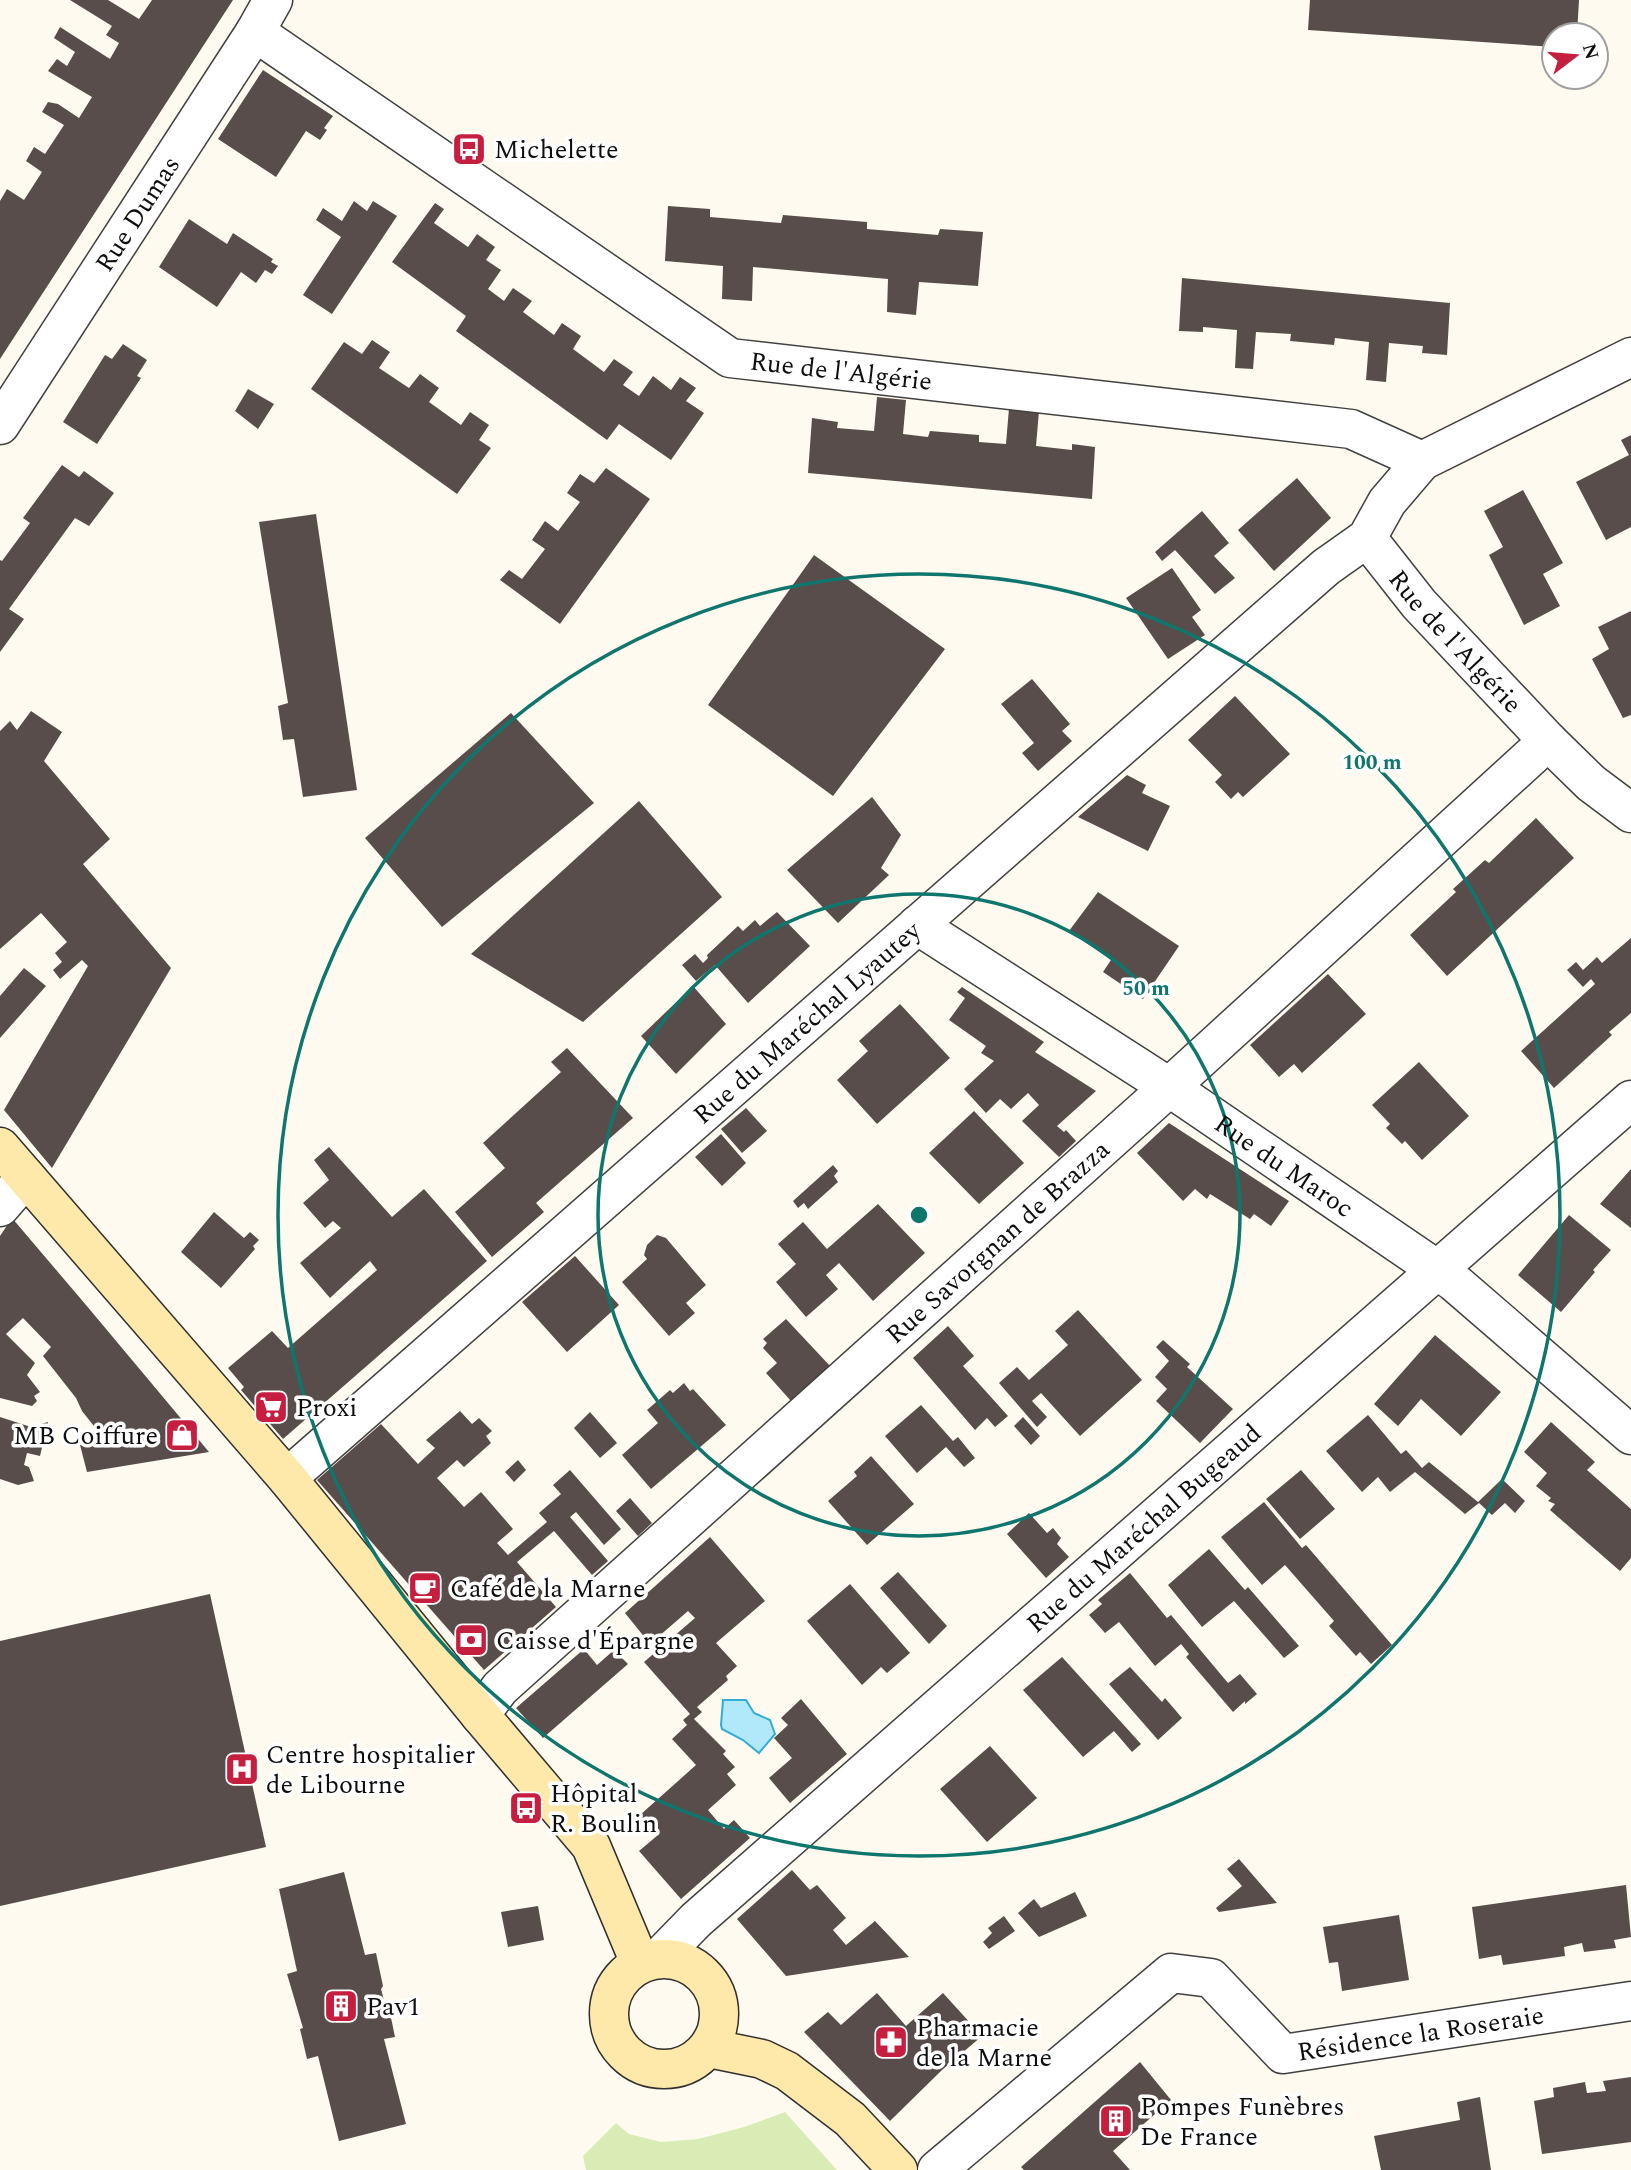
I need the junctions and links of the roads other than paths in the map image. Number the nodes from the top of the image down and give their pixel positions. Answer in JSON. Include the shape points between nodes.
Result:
{"nodes":[{"id":1,"x":264,"y":16,"type":"edge"},
{"id":2,"x":1631,"y":357,"type":"edge"},
{"id":3,"x":0,"y":425,"type":"edge"},
{"id":4,"x":1422,"y":461,"type":"junction"},
{"id":5,"x":1367,"y":538,"type":"junction"},
{"id":6,"x":1548,"y":741,"type":"junction"},
{"id":7,"x":1631,"y":813,"type":"edge"},
{"id":8,"x":917,"y":925,"type":"junction"},
{"id":9,"x":1169,"y":1087,"type":"junction"},
{"id":10,"x":1631,"y":1100,"type":"edge"},
{"id":11,"x":0,"y":1147,"type":"edge"},
{"id":12,"x":26,"y":1177,"type":"junction"},
{"id":13,"x":0,"y":1208,"type":"edge"},
{"id":14,"x":1437,"y":1269,"type":"junction"},
{"id":15,"x":1631,"y":1435,"type":"edge"},
{"id":16,"x":287,"y":1478,"type":"junction"},
{"id":17,"x":480,"y":1715,"type":"junction"},
{"id":18,"x":650,"y":1960,"type":"junction"},
{"id":19,"x":1631,"y":2001,"type":"edge"},
{"id":20,"x":708,"y":2048,"type":"junction"},
{"id":21,"x":898,"y":2170,"type":"edge"},
{"id":22,"x":937,"y":2170,"type":"edge"}],
"edges":[{"from":1,"to":3,"type":"street","name":"Rue Dumas"},
{"from":1,"to":4,"type":"street","name":"Rue de l'Algérie","via":[[730,358],[1352,429]]},
{"from":2,"to":4,"type":"street"},
{"from":4,"to":5,"type":"street","via":[[1387,502]]},
{"from":5,"to":6,"type":"street","name":"Rue de l'Algérie","via":[[1419,604]]},
{"from":5,"to":8,"type":"street","name":"Rue du Maréchal Lyautey","via":[[1326,567]]},
{"from":6,"to":7,"type":"street","name":"Rue de l'Algérie","via":[[1591,783]]},
{"from":6,"to":9,"type":"street","name":"Rue Savorgnan de Brazza"},
{"from":8,"to":9,"type":"street","name":"Rue du Maroc"},
{"from":8,"to":16,"type":"street","name":"Rue du Maréchal Lyautey"},
{"from":9,"to":14,"type":"street","name":"Rue du Maroc"},
{"from":9,"to":17,"type":"street","name":"Rue Savorgnan de Brazza","via":[[500,1688]]},
{"from":10,"to":14,"type":"street","name":"Rue du Maréchal Bugeaud"},
{"from":11,"to":12,"type":"main road"},
{"from":12,"to":13,"type":"street"},
{"from":12,"to":16,"type":"main road"},
{"from":14,"to":15,"type":"street","name":"Rue du Maroc"},
{"from":14,"to":18,"type":"street","name":"Rue du Maréchal Bugeaud"},
{"from":16,"to":17,"type":"main road"},
{"from":17,"to":18,"type":"main road","via":[[591,1846]]},
{"from":18,"to":20,"type":"main road","via":[[679,1960],[710,1982],[719,2015]]},
{"from":18,"to":20,"type":"main road","via":[[625,1973],[614,1989],[608,2008],[617,2045],[645,2066],[662,2069],[695,2060]]},
{"from":19,"to":22,"type":"street","name":"Résidence la Roseraie","via":[[1283,2053],[1211,1978],[1171,1973]]},
{"from":20,"to":21,"type":"main road","via":[[762,2059],[787,2071],[850,2119]]}]}
